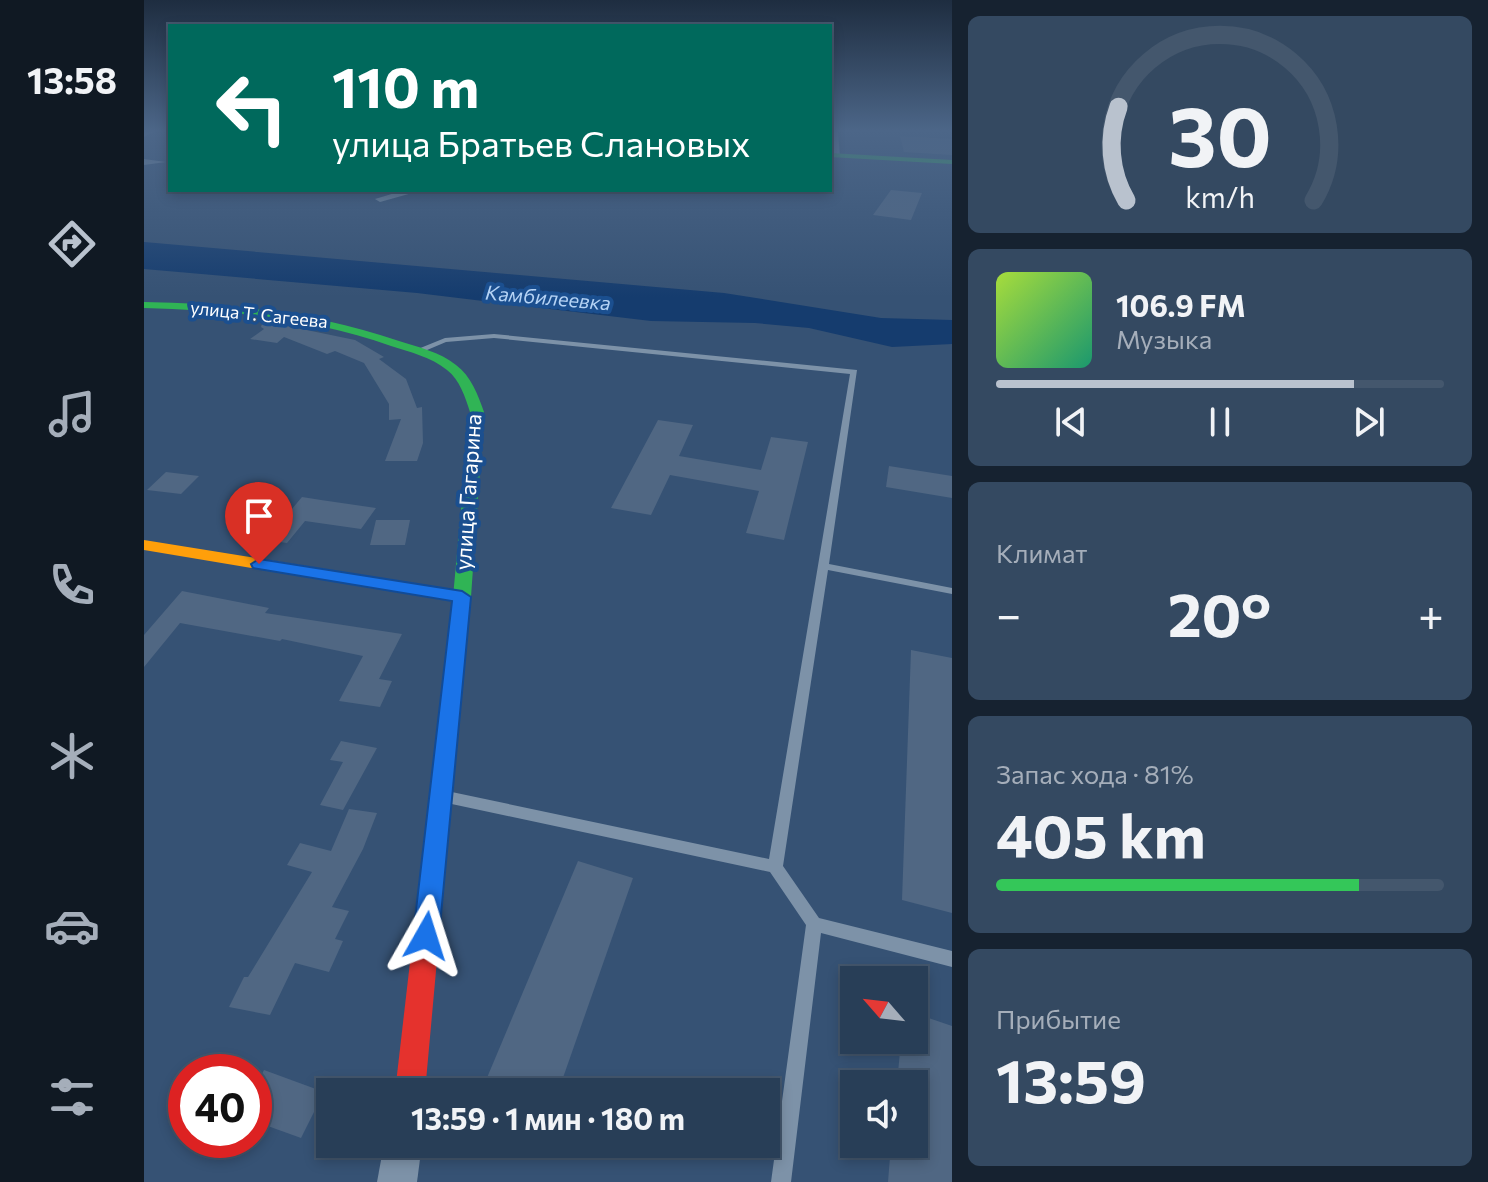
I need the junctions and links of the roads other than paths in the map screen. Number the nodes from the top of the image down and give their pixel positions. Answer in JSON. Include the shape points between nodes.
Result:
{"nodes":[{"id":1,"x":410,"y":192,"type":"edge"},
{"id":2,"x":380,"y":199,"type":"dead end"},
{"id":3,"x":144,"y":305,"type":"edge"},
{"id":4,"x":373,"y":333,"type":"joint"},
{"id":5,"x":417,"y":351,"type":"junction"},
{"id":6,"x":144,"y":545,"type":"edge"},
{"id":7,"x":823,"y":566,"type":"junction"},
{"id":8,"x":952,"y":591,"type":"edge"},
{"id":9,"x":462,"y":597,"type":"junction"},
{"id":10,"x":442,"y":795,"type":"junction"},
{"id":11,"x":775,"y":867,"type":"junction"},
{"id":12,"x":814,"y":924,"type":"junction"},
{"id":13,"x":952,"y":959,"type":"edge"},
{"id":14,"x":412,"y":1078,"type":"edge"},
{"id":15,"x":401,"y":1158,"type":"edge"},
{"id":16,"x":397,"y":1182,"type":"edge"},
{"id":17,"x":781,"y":1182,"type":"edge"}],
"edges":[{"from":1,"to":2,"type":"street"},
{"from":3,"to":4,"type":"street","name":"улица Т. Сагеева","via":[[270,313]]},
{"from":4,"to":5,"type":"street","name":"улица Гагарина"},
{"from":5,"to":7,"type":"lane","via":[[445,340],[494,336],[854,372]]},
{"from":5,"to":9,"type":"street","name":"улица Гагарина","via":[[445,362],[468,384],[477,412]]},
{"from":6,"to":9,"type":"street"},
{"from":7,"to":8,"type":"lane"},
{"from":7,"to":11,"type":"lane"},
{"from":9,"to":10,"type":"street","name":"улица Гагарина"},
{"from":10,"to":11,"type":"lane"},
{"from":10,"to":14,"type":"street","name":"улица Гагарина"},
{"from":11,"to":12,"type":"lane"},
{"from":12,"to":13,"type":"lane"},
{"from":12,"to":17,"type":"lane"},
{"from":15,"to":16,"type":"street"}]}
